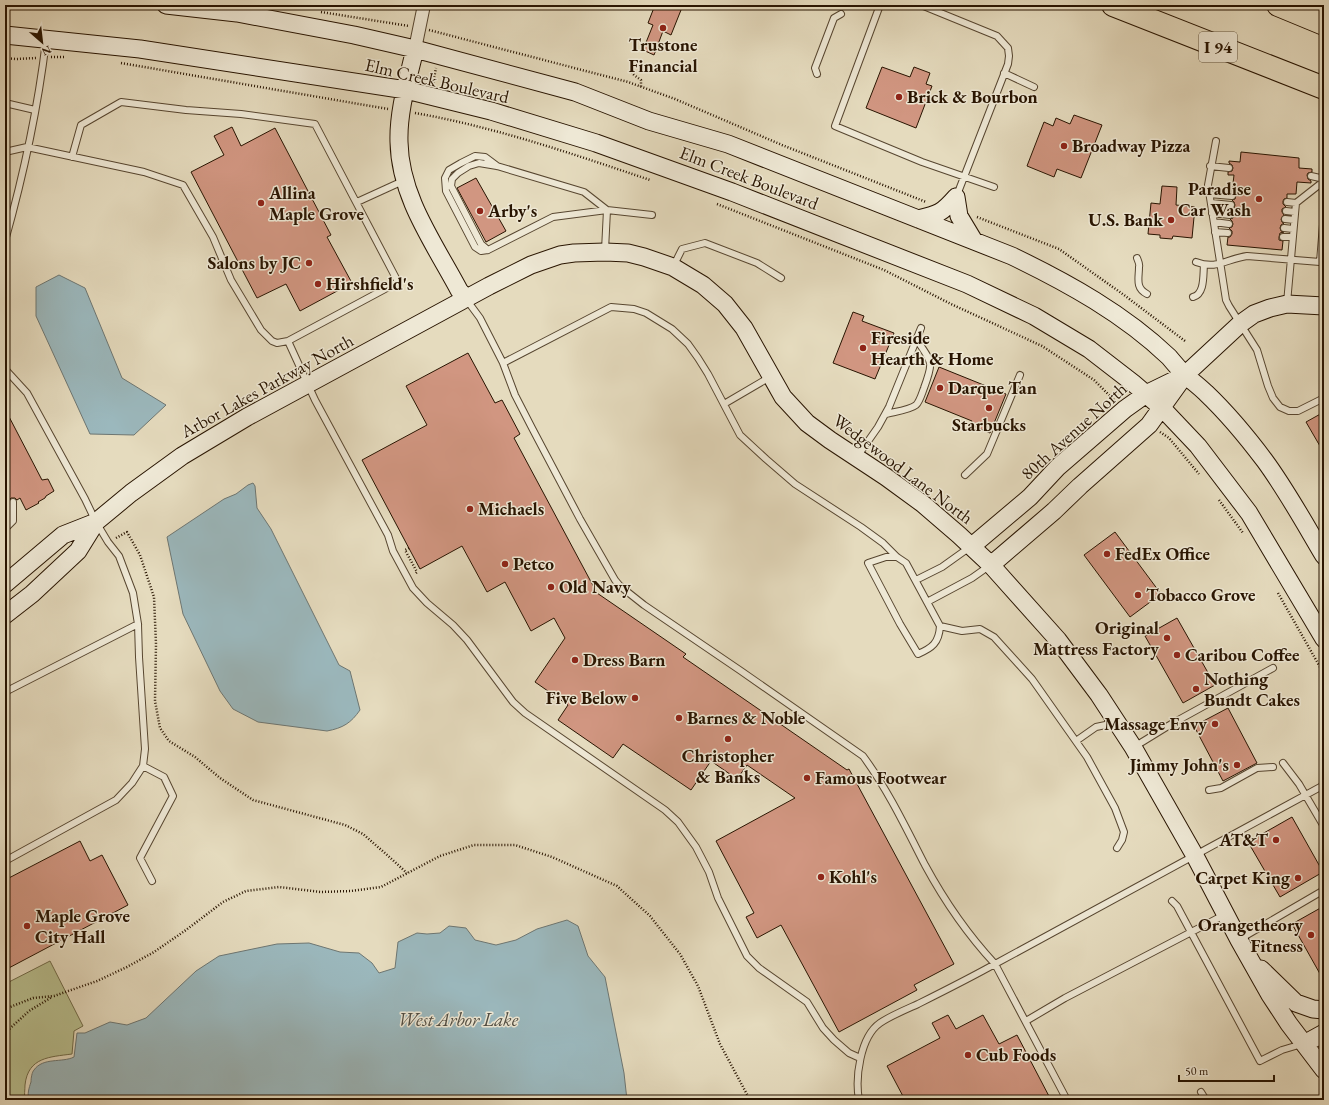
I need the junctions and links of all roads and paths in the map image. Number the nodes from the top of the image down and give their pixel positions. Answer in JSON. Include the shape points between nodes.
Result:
{"nodes":[{"id":1,"x":166,"y":5,"type":"edge"},
{"id":2,"x":424,"y":5,"type":"edge"},
{"id":3,"x":880,"y":5,"type":"edge"},
{"id":4,"x":921,"y":5,"type":"edge"},
{"id":5,"x":1113,"y":5,"type":"edge"},
{"id":6,"x":1278,"y":5,"type":"edge"},
{"id":7,"x":840,"y":14,"type":"dead end"},
{"id":8,"x":1324,"y":24,"type":"edge"},
{"id":9,"x":5,"y":35,"type":"edge"},
{"id":10,"x":46,"y":40,"type":"junction"},
{"id":11,"x":415,"y":48,"type":"junction"},
{"id":12,"x":439,"y":55,"type":"junction"},
{"id":13,"x":631,"y":60,"type":"dead end"},
{"id":14,"x":1004,"y":73,"type":"junction"},
{"id":15,"x":817,"y":74,"type":"dead end"},
{"id":16,"x":641,"y":86,"type":"dead end"},
{"id":17,"x":1034,"y":87,"type":"dead end"},
{"id":18,"x":1324,"y":88,"type":"edge"},
{"id":19,"x":406,"y":90,"type":"junction"},
{"id":20,"x":430,"y":96,"type":"junction"},
{"id":21,"x":5,"y":103,"type":"edge"},
{"id":22,"x":35,"y":110,"type":"junction"},
{"id":23,"x":427,"y":115,"type":"dead end"},
{"id":24,"x":1216,"y":141,"type":"dead end"},
{"id":25,"x":27,"y":147,"type":"junction"},
{"id":26,"x":5,"y":152,"type":"edge"},
{"id":27,"x":72,"y":157,"type":"junction"},
{"id":28,"x":1210,"y":166,"type":"junction"},
{"id":29,"x":1229,"y":168,"type":"dead end"},
{"id":30,"x":964,"y":176,"type":"junction"},
{"id":31,"x":1311,"y":176,"type":"dead end"},
{"id":32,"x":1324,"y":180,"type":"edge"},
{"id":33,"x":405,"y":181,"type":"junction"},
{"id":34,"x":994,"y":187,"type":"dead end"},
{"id":35,"x":1209,"y":194,"type":"junction"},
{"id":36,"x":1232,"y":196,"type":"dead end"},
{"id":37,"x":956,"y":197,"type":"junction"},
{"id":38,"x":1297,"y":201,"type":"junction"},
{"id":39,"x":357,"y":202,"type":"junction"},
{"id":40,"x":1287,"y":202,"type":"dead end"},
{"id":41,"x":1211,"y":203,"type":"junction"},
{"id":42,"x":1231,"y":205,"type":"dead end"},
{"id":43,"x":607,"y":210,"type":"junction"},
{"id":44,"x":1286,"y":211,"type":"dead end"},
{"id":45,"x":1295,"y":212,"type":"junction"},
{"id":46,"x":1324,"y":212,"type":"edge"},
{"id":47,"x":1212,"y":213,"type":"junction"},
{"id":48,"x":1230,"y":214,"type":"dead end"},
{"id":49,"x":652,"y":215,"type":"dead end"},
{"id":50,"x":918,"y":219,"type":"junction"},
{"id":51,"x":1285,"y":219,"type":"dead end"},
{"id":52,"x":1294,"y":220,"type":"junction"},
{"id":53,"x":1214,"y":222,"type":"junction"},
{"id":54,"x":1229,"y":224,"type":"dead end"},
{"id":55,"x":1284,"y":228,"type":"dead end"},
{"id":56,"x":1293,"y":229,"type":"junction"},
{"id":57,"x":1215,"y":232,"type":"junction"},
{"id":58,"x":1228,"y":233,"type":"dead end"},
{"id":59,"x":1283,"y":237,"type":"dead end"},
{"id":60,"x":1292,"y":238,"type":"junction"},
{"id":61,"x":5,"y":241,"type":"edge"},
{"id":62,"x":974,"y":241,"type":"junction"},
{"id":63,"x":605,"y":252,"type":"junction"},
{"id":64,"x":1137,"y":258,"type":"dead end"},
{"id":65,"x":1290,"y":260,"type":"junction"},
{"id":66,"x":1196,"y":262,"type":"dead end"},
{"id":67,"x":1322,"y":262,"type":"edge"},
{"id":68,"x":1221,"y":264,"type":"junction"},
{"id":69,"x":1204,"y":265,"type":"junction"},
{"id":70,"x":673,"y":267,"type":"junction"},
{"id":71,"x":781,"y":278,"type":"dead end"},
{"id":72,"x":1147,"y":294,"type":"dead end"},
{"id":73,"x":1124,"y":295,"type":"dead end"},
{"id":74,"x":1193,"y":297,"type":"dead end"},
{"id":75,"x":466,"y":299,"type":"junction"},
{"id":76,"x":1287,"y":304,"type":"junction"},
{"id":77,"x":1324,"y":306,"type":"edge"},
{"id":78,"x":1240,"y":324,"type":"junction"},
{"id":79,"x":921,"y":328,"type":"dead end"},
{"id":80,"x":917,"y":340,"type":"junction"},
{"id":81,"x":288,"y":341,"type":"junction"},
{"id":82,"x":1185,"y":341,"type":"dead end"},
{"id":83,"x":503,"y":363,"type":"junction"},
{"id":84,"x":5,"y":369,"type":"edge"},
{"id":85,"x":1020,"y":374,"type":"dead end"},
{"id":86,"x":1185,"y":375,"type":"junction"},
{"id":87,"x":770,"y":376,"type":"junction"},
{"id":88,"x":308,"y":384,"type":"junction"},
{"id":89,"x":1146,"y":394,"type":"junction"},
{"id":90,"x":1324,"y":398,"type":"edge"},
{"id":91,"x":724,"y":404,"type":"junction"},
{"id":92,"x":1162,"y":408,"type":"junction"},
{"id":93,"x":886,"y":414,"type":"junction"},
{"id":94,"x":1149,"y":425,"type":"junction"},
{"id":95,"x":857,"y":457,"type":"junction"},
{"id":96,"x":965,"y":475,"type":"dead end"},
{"id":97,"x":1202,"y":478,"type":"dead end"},
{"id":98,"x":1216,"y":495,"type":"dead end"},
{"id":99,"x":14,"y":502,"type":"dead end"},
{"id":100,"x":96,"y":522,"type":"junction"},
{"id":101,"x":5,"y":529,"type":"edge"},
{"id":102,"x":1246,"y":538,"type":"dead end"},
{"id":103,"x":108,"y":542,"type":"junction"},
{"id":104,"x":972,"y":546,"type":"junction"},
{"id":105,"x":409,"y":548,"type":"dead end"},
{"id":106,"x":1324,"y":556,"type":"edge"},
{"id":107,"x":897,"y":558,"type":"junction"},
{"id":108,"x":991,"y":565,"type":"junction"},
{"id":109,"x":414,"y":566,"type":"dead end"},
{"id":110,"x":916,"y":580,"type":"junction"},
{"id":111,"x":5,"y":584,"type":"edge"},
{"id":112,"x":1274,"y":587,"type":"dead end"},
{"id":113,"x":927,"y":602,"type":"junction"},
{"id":114,"x":5,"y":615,"type":"edge"},
{"id":115,"x":138,"y":624,"type":"junction"},
{"id":116,"x":940,"y":626,"type":"junction"},
{"id":117,"x":1324,"y":639,"type":"edge"},
{"id":118,"x":1273,"y":668,"type":"dead end"},
{"id":119,"x":1324,"y":674,"type":"edge"},
{"id":120,"x":5,"y":692,"type":"edge"},
{"id":121,"x":1117,"y":723,"type":"junction"},
{"id":122,"x":1076,"y":741,"type":"junction"},
{"id":123,"x":1133,"y":748,"type":"junction"},
{"id":124,"x":1283,"y":763,"type":"dead end"},
{"id":125,"x":143,"y":766,"type":"junction"},
{"id":126,"x":1273,"y":767,"type":"dead end"},
{"id":127,"x":1324,"y":785,"type":"edge"},
{"id":128,"x":1208,"y":790,"type":"dead end"},
{"id":129,"x":1306,"y":795,"type":"junction"},
{"id":130,"x":1323,"y":825,"type":"edge"},
{"id":131,"x":1117,"y":848,"type":"dead end"},
{"id":132,"x":1195,"y":856,"type":"junction"},
{"id":133,"x":5,"y":861,"type":"edge"},
{"id":134,"x":407,"y":873,"type":"junction"},
{"id":135,"x":152,"y":881,"type":"dead end"},
{"id":136,"x":1324,"y":890,"type":"edge"},
{"id":137,"x":1172,"y":902,"type":"dead end"},
{"id":138,"x":1225,"y":914,"type":"junction"},
{"id":139,"x":1190,"y":932,"type":"junction"},
{"id":140,"x":1239,"y":940,"type":"junction"},
{"id":141,"x":1250,"y":957,"type":"junction"},
{"id":142,"x":995,"y":964,"type":"junction"},
{"id":143,"x":54,"y":996,"type":"junction"},
{"id":144,"x":5,"y":1009,"type":"edge"},
{"id":145,"x":1324,"y":1010,"type":"edge"},
{"id":146,"x":1026,"y":1021,"type":"junction"},
{"id":147,"x":1324,"y":1032,"type":"edge"},
{"id":148,"x":5,"y":1033,"type":"edge"},
{"id":149,"x":1304,"y":1044,"type":"junction"},
{"id":150,"x":860,"y":1058,"type":"junction"},
{"id":151,"x":1324,"y":1070,"type":"edge"},
{"id":152,"x":1201,"y":1092,"type":"dead end"},
{"id":153,"x":750,"y":1100,"type":"edge"},
{"id":154,"x":859,"y":1100,"type":"edge"},
{"id":155,"x":1067,"y":1100,"type":"edge"},
{"id":156,"x":1206,"y":1100,"type":"edge"}],
"edges":[{"from":1,"to":11,"type":"street","name":"Elm Creek Boulevard","via":[[236,13]]},
{"from":2,"to":11,"type":"street"},
{"from":3,"to":30,"type":"lane","via":[[835,126],[922,162]]},
{"from":4,"to":14,"type":"lane","via":[[997,36],[1008,48],[1009,56]]},
{"from":5,"to":18,"type":"highway","number":"I 94"},
{"from":6,"to":8,"type":"highway"},
{"from":7,"to":15,"type":"lane","via":[[834,18],[815,68]]},
{"from":9,"to":10,"type":"street","name":"Elm Creek Boulevard"},
{"from":10,"to":19,"type":"street","name":"Elm Creek Boulevard","via":[[140,49]]},
{"from":10,"to":22,"type":"lane"},
{"from":11,"to":12,"type":"street","name":"Elm Creek Boulevard"},
{"from":11,"to":19,"type":"street"},
{"from":12,"to":20,"type":"path"},
{"from":12,"to":50,"type":"street","name":"Elm Creek Boulevard","via":[[575,92],[649,121],[728,144]]},
{"from":13,"to":16,"type":"path","via":[[631,73],[641,80]]},
{"from":14,"to":17,"type":"lane"},
{"from":14,"to":30,"type":"lane"},
{"from":19,"to":20,"type":"street","name":"Elm Creek Boulevard"},
{"from":19,"to":33,"type":"street","via":[[399,141],[401,168]]},
{"from":20,"to":23,"type":"path"},
{"from":20,"to":89,"type":"street","name":"Elm Creek Boulevard","via":[[491,111],[596,143],[732,192],[967,284],[1034,316],[1089,349]]},
{"from":21,"to":22,"type":"lane"},
{"from":22,"to":25,"type":"lane"},
{"from":24,"to":28,"type":"lane"},
{"from":25,"to":26,"type":"lane"},
{"from":25,"to":27,"type":"lane"},
{"from":25,"to":61,"type":"lane"},
{"from":27,"to":39,"type":"lane","via":[[81,125],[121,102],[315,124]]},
{"from":27,"to":81,"type":"lane","via":[[144,172],[183,185],[213,237],[231,280],[261,330],[272,341]]},
{"from":28,"to":29,"type":"lane"},
{"from":28,"to":35,"type":"lane"},
{"from":30,"to":34,"type":"lane"},
{"from":30,"to":37,"type":"lane"},
{"from":31,"to":32,"type":"lane"},
{"from":32,"to":38,"type":"lane"},
{"from":33,"to":39,"type":"lane"},
{"from":33,"to":75,"type":"street","via":[[419,219]]},
{"from":35,"to":36,"type":"lane"},
{"from":35,"to":41,"type":"lane"},
{"from":37,"to":50,"type":"street","via":[[936,215]]},
{"from":37,"to":62,"type":"street","via":[[959,216]]},
{"from":38,"to":40,"type":"lane"},
{"from":38,"to":45,"type":"lane"},
{"from":39,"to":81,"type":"lane","via":[[398,282]]},
{"from":41,"to":42,"type":"lane"},
{"from":41,"to":47,"type":"lane"},
{"from":43,"to":43,"type":"lane","via":[[553,217],[488,250],[481,251],[475,247],[446,191],[444,178],[449,170],[474,156],[485,157],[496,166],[584,192]]},
{"from":43,"to":49,"type":"lane"},
{"from":43,"to":63,"type":"lane"},
{"from":44,"to":45,"type":"lane"},
{"from":45,"to":52,"type":"lane"},
{"from":46,"to":67,"type":"lane"},
{"from":47,"to":48,"type":"lane"},
{"from":47,"to":53,"type":"lane"},
{"from":50,"to":62,"type":"street","name":"Elm Creek Boulevard"},
{"from":51,"to":52,"type":"lane"},
{"from":52,"to":56,"type":"lane"},
{"from":53,"to":54,"type":"lane"},
{"from":53,"to":57,"type":"lane"},
{"from":55,"to":56,"type":"lane"},
{"from":56,"to":60,"type":"lane"},
{"from":57,"to":58,"type":"lane"},
{"from":57,"to":68,"type":"lane"},
{"from":59,"to":60,"type":"lane"},
{"from":60,"to":65,"type":"lane"},
{"from":62,"to":86,"type":"street","name":"Elm Creek Boulevard","via":[[1012,256],[1089,297],[1131,325]]},
{"from":63,"to":70,"type":"street","name":"Wedgewood Lane North","via":[[644,256]]},
{"from":63,"to":75,"type":"street","name":"Wedgewood Lane North","via":[[574,252],[546,260]]},
{"from":64,"to":72,"type":"lane","via":[[1140,266],[1138,282]]},
{"from":65,"to":67,"type":"lane"},
{"from":65,"to":68,"type":"lane","via":[[1246,256]]},
{"from":65,"to":76,"type":"lane"},
{"from":66,"to":69,"type":"lane"},
{"from":68,"to":69,"type":"lane"},
{"from":68,"to":78,"type":"lane","via":[[1226,300]]},
{"from":69,"to":74,"type":"lane","via":[[1200,293]]},
{"from":70,"to":71,"type":"lane","via":[[682,248],[705,243],[757,263]]},
{"from":70,"to":87,"type":"street","name":"Wedgewood Lane North","via":[[703,285],[725,304],[744,328]]},
{"from":73,"to":82,"type":"path"},
{"from":75,"to":83,"type":"lane","via":[[480,318]]},
{"from":75,"to":88,"type":"street","name":"Arbor Lakes Parkway North"},
{"from":76,"to":77,"type":"street"},
{"from":76,"to":78,"type":"street","via":[[1260,312]]},
{"from":78,"to":86,"type":"street"},
{"from":78,"to":90,"type":"lane","via":[[1257,350],[1268,386],[1280,408],[1298,411]]},
{"from":79,"to":80,"type":"lane"},
{"from":80,"to":93,"type":"lane"},
{"from":80,"to":93,"type":"lane","via":[[928,356],[931,367],[919,400],[916,405]]},
{"from":81,"to":88,"type":"lane"},
{"from":83,"to":91,"type":"lane","via":[[611,307],[634,308],[659,320],[688,344]]},
{"from":83,"to":142,"type":"lane","via":[[515,395],[532,428],[576,513],[615,580],[644,605],[863,756],[891,800],[944,897],[980,948]]},
{"from":84,"to":100,"type":"lane","via":[[27,393]]},
{"from":85,"to":96,"type":"lane","via":[[987,454]]},
{"from":86,"to":89,"type":"street","name":"80th Avenue North"},
{"from":86,"to":92,"type":"street"},
{"from":86,"to":106,"type":"street","name":"Elm Creek Boulevard","via":[[1205,392],[1264,460],[1284,488]]},
{"from":87,"to":91,"type":"lane"},
{"from":87,"to":95,"type":"street","name":"Wedgewood Lane North","via":[[783,397],[807,422]]},
{"from":88,"to":100,"type":"street","name":"Arbor Lakes Parkway North","via":[[182,456]]},
{"from":88,"to":150,"type":"lane","via":[[388,535],[392,550],[413,588],[467,640],[512,702],[521,710],[665,810],[678,822],[696,847],[709,872],[718,898],[747,956],[759,968],[807,1002],[823,1028],[834,1040],[849,1053]]},
{"from":89,"to":92,"type":"street","name":"Elm Creek Boulevard"},
{"from":89,"to":104,"type":"street","name":"80th Avenue North","via":[[1120,404],[1030,497]]},
{"from":91,"to":107,"type":"lane","via":[[740,435],[766,459],[796,484],[883,543]]},
{"from":92,"to":94,"type":"street"},
{"from":92,"to":117,"type":"street","name":"Elm Creek Boulevard","via":[[1198,446],[1249,513]]},
{"from":93,"to":95,"type":"lane"},
{"from":94,"to":97,"type":"path","via":[[1169,438]]},
{"from":94,"to":108,"type":"street"},
{"from":95,"to":104,"type":"street","name":"Wedgewood Lane North","via":[[922,504]]},
{"from":98,"to":102,"type":"path"},
{"from":99,"to":101,"type":"lane","via":[[13,521]]},
{"from":100,"to":103,"type":"lane"},
{"from":100,"to":111,"type":"street","name":"Arbor Lakes Parkway North","via":[[63,535]]},
{"from":100,"to":114,"type":"street","name":"Arbor Lakes Parkway North","via":[[78,552]]},
{"from":103,"to":115,"type":"lane","via":[[119,556],[133,593]]},
{"from":103,"to":134,"type":"path","via":[[127,532],[140,555],[154,597],[155,700],[160,728],[169,741],[253,800],[345,825],[362,834]]},
{"from":104,"to":108,"type":"street","name":"Wedgewood Lane North"},
{"from":104,"to":110,"type":"lane","via":[[942,567]]},
{"from":105,"to":109,"type":"path","via":[[405,550]]},
{"from":107,"to":110,"type":"lane","via":[[906,563]]},
{"from":107,"to":116,"type":"lane","via":[[886,557],[868,563],[918,654],[935,643]]},
{"from":108,"to":113,"type":"lane"},
{"from":108,"to":121,"type":"street","name":"Wedgewood Lane North","via":[[1058,640]]},
{"from":110,"to":113,"type":"lane"},
{"from":112,"to":119,"type":"path"},
{"from":113,"to":116,"type":"lane"},
{"from":115,"to":120,"type":"lane"},
{"from":115,"to":125,"type":"lane","via":[[145,749]]},
{"from":116,"to":122,"type":"lane","via":[[962,632],[980,629],[994,637],[1032,679]]},
{"from":118,"to":123,"type":"lane"},
{"from":121,"to":122,"type":"lane","via":[[1096,727]]},
{"from":121,"to":123,"type":"street","name":"Wedgewood Lane North"},
{"from":122,"to":131,"type":"lane","via":[[1115,808],[1122,826],[1124,832]]},
{"from":123,"to":132,"type":"street","name":"Wedgewood Lane North"},
{"from":124,"to":129,"type":"lane"},
{"from":125,"to":133,"type":"lane","via":[[116,800]]},
{"from":125,"to":135,"type":"lane","via":[[164,777],[173,796],[140,858]]},
{"from":126,"to":128,"type":"lane","via":[[1257,768],[1221,788]]},
{"from":127,"to":129,"type":"lane"},
{"from":129,"to":130,"type":"lane"},
{"from":129,"to":132,"type":"lane"},
{"from":132,"to":138,"type":"street","name":"Wedgewood Lane North"},
{"from":132,"to":142,"type":"lane"},
{"from":134,"to":143,"type":"path","via":[[381,887],[351,891],[321,892],[279,887],[246,892],[223,902],[154,952],[127,967]]},
{"from":134,"to":153,"type":"path","via":[[440,856],[474,845],[515,845],[552,857],[617,886],[650,916],[680,954],[698,986],[720,1044]]},
{"from":136,"to":140,"type":"lane"},
{"from":137,"to":139,"type":"lane","via":[[1177,906]]},
{"from":138,"to":139,"type":"lane"},
{"from":138,"to":140,"type":"street","name":"Wedgewood Lane North"},
{"from":139,"to":146,"type":"lane"},
{"from":139,"to":149,"type":"lane","via":[[1260,1061],[1282,1050]]},
{"from":140,"to":141,"type":"street","name":"Wedgewood Lane North"},
{"from":141,"to":145,"type":"street","via":[[1296,1003]]},
{"from":141,"to":149,"type":"street","name":"Wedgewood Lane North","via":[[1270,995]]},
{"from":142,"to":146,"type":"lane"},
{"from":142,"to":150,"type":"lane","via":[[879,1023],[870,1034]]},
{"from":143,"to":144,"type":"path","via":[[33,998]]},
{"from":143,"to":148,"type":"path","via":[[29,1011]]},
{"from":146,"to":155,"type":"lane"},
{"from":147,"to":149,"type":"street"},
{"from":149,"to":151,"type":"street","name":"Wedgewood Lane North"},
{"from":150,"to":154,"type":"lane","via":[[857,1091]]},
{"from":152,"to":156,"type":"lane"}]}
